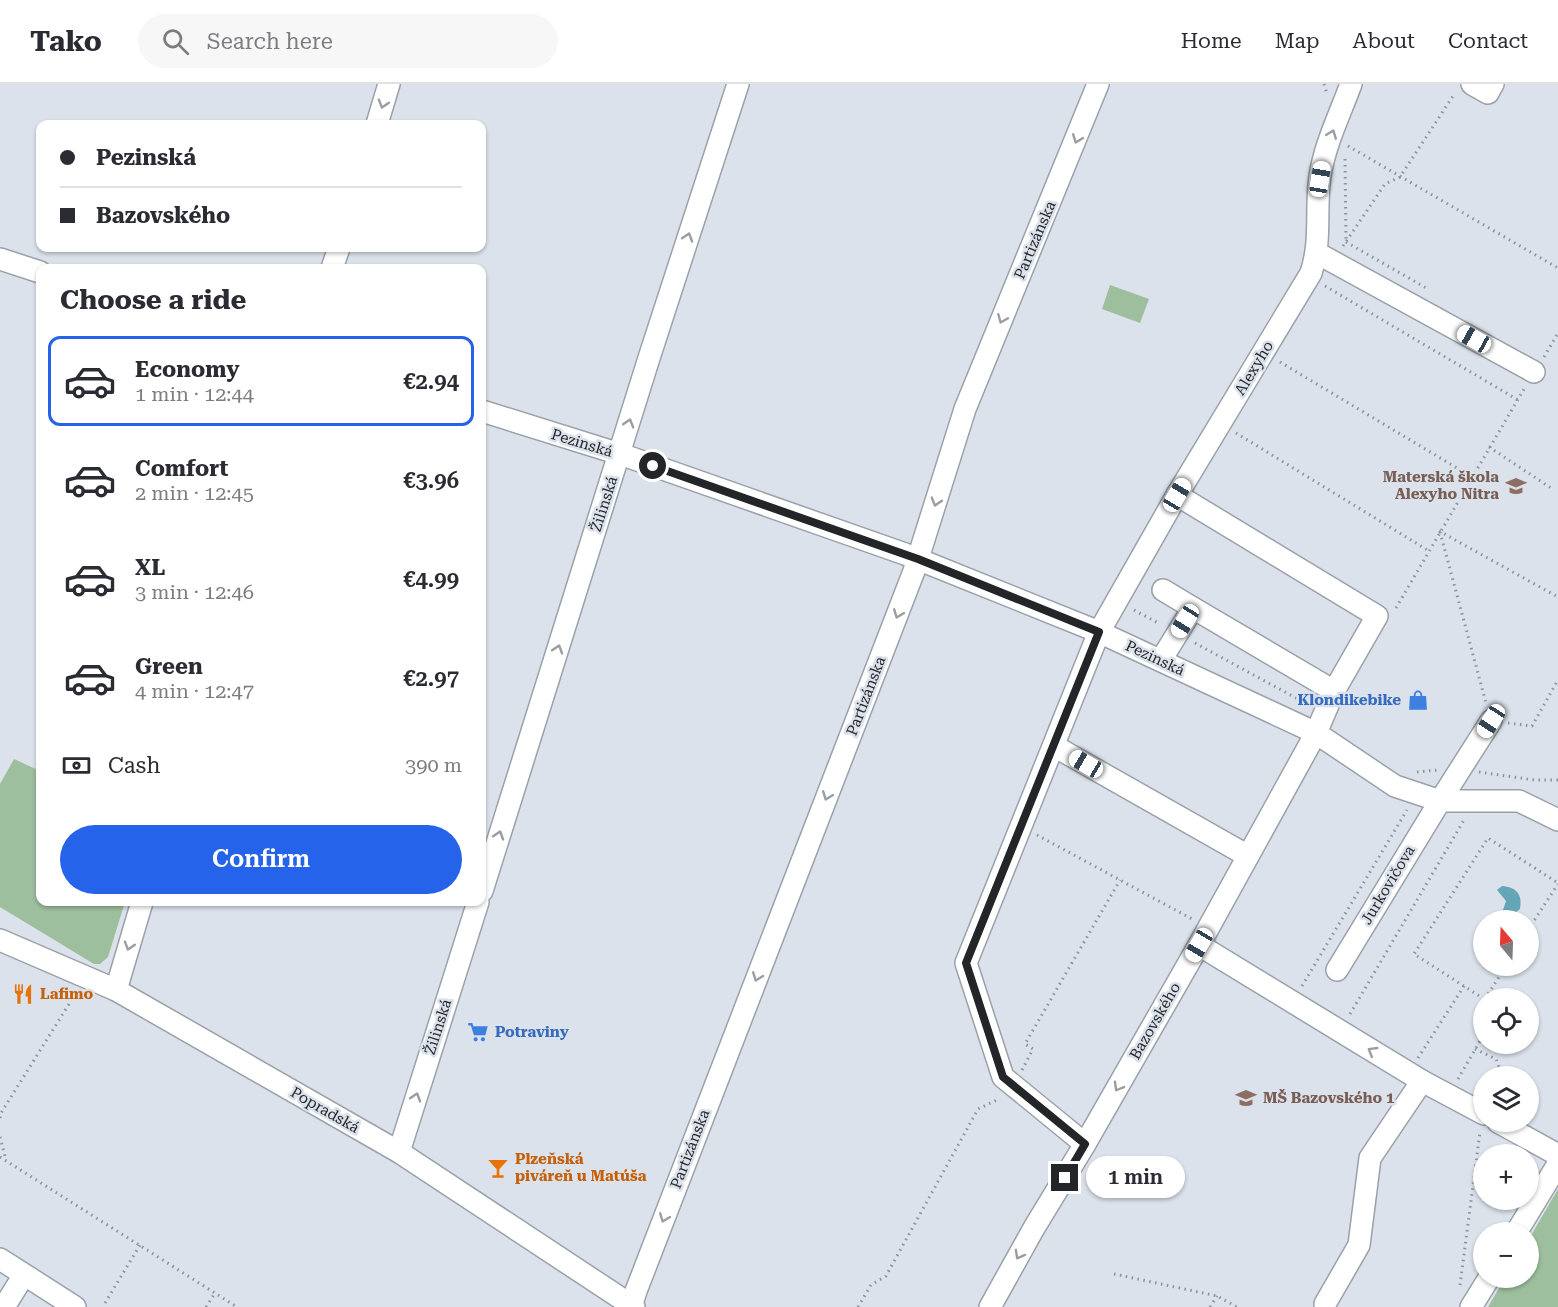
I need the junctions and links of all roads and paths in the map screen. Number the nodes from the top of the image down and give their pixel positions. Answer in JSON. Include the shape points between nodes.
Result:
{"nodes":[{"id":1,"x":389,"y":84,"type":"edge"},
{"id":2,"x":738,"y":84,"type":"edge"},
{"id":3,"x":1098,"y":84,"type":"edge"},
{"id":4,"x":1324,"y":84,"type":"edge"},
{"id":5,"x":1351,"y":84,"type":"edge"},
{"id":6,"x":1461,"y":84,"type":"edge"},
{"id":7,"x":1472,"y":84,"type":"edge"},
{"id":8,"x":1493,"y":84,"type":"edge"},
{"id":9,"x":378,"y":120,"type":"edge"},
{"id":10,"x":1335,"y":126,"type":"junction"},
{"id":11,"x":1400,"y":177,"type":"junction"},
{"id":12,"x":1317,"y":253,"type":"junction"},
{"id":13,"x":0,"y":259,"type":"edge"},
{"id":14,"x":1558,"y":268,"type":"edge"},
{"id":15,"x":36,"y":271,"type":"edge"},
{"id":16,"x":1320,"y":283,"type":"dead end"},
{"id":17,"x":1558,"y":333,"type":"edge"},
{"id":18,"x":1276,"y":359,"type":"dead end"},
{"id":19,"x":1534,"y":372,"type":"junction"},
{"id":20,"x":1518,"y":400,"type":"junction"},
{"id":21,"x":486,"y":412,"type":"edge"},
{"id":22,"x":1219,"y":425,"type":"junction"},
{"id":23,"x":1489,"y":447,"type":"junction"},
{"id":24,"x":620,"y":454,"type":"junction"},
{"id":25,"x":1472,"y":477,"type":"junction"},
{"id":26,"x":1551,"y":488,"type":"dead end"},
{"id":27,"x":1177,"y":495,"type":"junction"},
{"id":28,"x":1439,"y":531,"type":"junction"},
{"id":29,"x":1429,"y":551,"type":"junction"},
{"id":30,"x":918,"y":559,"type":"junction"},
{"id":31,"x":1163,"y":590,"type":"dead end"},
{"id":32,"x":1558,"y":597,"type":"edge"},
{"id":33,"x":1129,"y":607,"type":"dead end"},
{"id":34,"x":1193,"y":608,"type":"junction"},
{"id":35,"x":1394,"y":611,"type":"dead end"},
{"id":36,"x":1099,"y":632,"type":"junction"},
{"id":37,"x":1178,"y":633,"type":"junction"},
{"id":38,"x":1161,"y":660,"type":"junction"},
{"id":39,"x":1558,"y":680,"type":"edge"},
{"id":40,"x":1334,"y":691,"type":"junction"},
{"id":41,"x":1324,"y":713,"type":"junction"},
{"id":42,"x":1491,"y":721,"type":"junction"},
{"id":43,"x":1316,"y":733,"type":"junction"},
{"id":44,"x":1054,"y":746,"type":"junction"},
{"id":45,"x":1440,"y":801,"type":"junction"},
{"id":46,"x":1476,"y":801,"type":"junction"},
{"id":47,"x":1409,"y":805,"type":"dead end"},
{"id":48,"x":1558,"y":820,"type":"edge"},
{"id":49,"x":1248,"y":856,"type":"junction"},
{"id":50,"x":486,"y":878,"type":"edge"},
{"id":51,"x":1558,"y":884,"type":"edge"},
{"id":52,"x":141,"y":906,"type":"edge"},
{"id":53,"x":477,"y":906,"type":"edge"},
{"id":54,"x":1539,"y":913,"type":"edge"},
{"id":55,"x":0,"y":940,"type":"edge"},
{"id":56,"x":1199,"y":945,"type":"junction"},
{"id":57,"x":1337,"y":970,"type":"dead end"},
{"id":58,"x":1302,"y":986,"type":"dead end"},
{"id":59,"x":1464,"y":986,"type":"junction"},
{"id":60,"x":116,"y":990,"type":"junction"},
{"id":61,"x":65,"y":991,"type":"dead end"},
{"id":62,"x":1473,"y":992,"type":"edge"},
{"id":63,"x":1347,"y":1019,"type":"dead end"},
{"id":64,"x":1473,"y":1053,"type":"edge"},
{"id":65,"x":1486,"y":1054,"type":"edge"},
{"id":66,"x":1417,"y":1060,"type":"dead end"},
{"id":67,"x":1499,"y":1066,"type":"edge"},
{"id":68,"x":1422,"y":1081,"type":"junction"},
{"id":69,"x":1457,"y":1082,"type":"dead end"},
{"id":70,"x":1473,"y":1112,"type":"edge"},
{"id":71,"x":0,"y":1118,"type":"edge"},
{"id":72,"x":1485,"y":1132,"type":"edge"},
{"id":73,"x":1510,"y":1132,"type":"edge"},
{"id":74,"x":0,"y":1137,"type":"edge"},
{"id":75,"x":1085,"y":1144,"type":"junction"},
{"id":76,"x":399,"y":1152,"type":"junction"},
{"id":77,"x":1558,"y":1155,"type":"edge"},
{"id":78,"x":0,"y":1156,"type":"edge"},
{"id":79,"x":6,"y":1160,"type":"junction"},
{"id":80,"x":1558,"y":1164,"type":"edge"},
{"id":81,"x":1523,"y":1222,"type":"edge"},
{"id":82,"x":140,"y":1245,"type":"junction"},
{"id":83,"x":0,"y":1259,"type":"edge"},
{"id":84,"x":1114,"y":1274,"type":"dead end"},
{"id":85,"x":24,"y":1275,"type":"junction"},
{"id":86,"x":1460,"y":1285,"type":"dead end"},
{"id":87,"x":1483,"y":1288,"type":"edge"},
{"id":88,"x":215,"y":1293,"type":"junction"},
{"id":89,"x":1217,"y":1296,"type":"junction"},
{"id":90,"x":105,"y":1303,"type":"dead end"},
{"id":91,"x":1325,"y":1304,"type":"dead end"},
{"id":92,"x":632,"y":1306,"type":"edge"},
{"id":93,"x":4,"y":1307,"type":"edge"},
{"id":94,"x":75,"y":1307,"type":"edge"},
{"id":95,"x":206,"y":1307,"type":"edge"},
{"id":96,"x":237,"y":1307,"type":"edge"},
{"id":97,"x":990,"y":1307,"type":"edge"},
{"id":98,"x":1210,"y":1307,"type":"edge"},
{"id":99,"x":1237,"y":1307,"type":"edge"},
{"id":100,"x":1471,"y":1307,"type":"edge"}],
"edges":[{"from":1,"to":9,"type":"street","one_way":true},
{"from":24,"to":2,"type":"street","name":"Žilinská","one_way":true},
{"from":3,"to":30,"type":"street","name":"Partizánska","one_way":true,"via":[[965,408]]},
{"from":4,"to":10,"type":"path"},
{"from":5,"to":10,"type":"street","name":"Alexyho"},
{"from":6,"to":11,"type":"path"},
{"from":7,"to":8,"type":"street","via":[[1488,93]]},
{"from":12,"to":10,"type":"street","name":"Alexyho","one_way":true,"via":[[1320,179]]},
{"from":11,"to":11,"type":"path","via":[[1385,184],[1346,242],[1344,144]]},
{"from":11,"to":14,"type":"path"},
{"from":12,"to":19,"type":"street"},
{"from":12,"to":22,"type":"street","name":"Alexyho","via":[[1311,273]]},
{"from":13,"to":15,"type":"street"},
{"from":16,"to":20,"type":"path"},
{"from":17,"to":19,"type":"path"},
{"from":18,"to":25,"type":"path"},
{"from":19,"to":20,"type":"path"},
{"from":20,"to":23,"type":"path"},
{"from":21,"to":24,"type":"street","name":"Pezinská"},
{"from":22,"to":27,"type":"street","name":"Alexyho"},
{"from":22,"to":29,"type":"path"},
{"from":23,"to":25,"type":"path"},
{"from":23,"to":26,"type":"path"},
{"from":24,"to":30,"type":"street","name":"Pezinská"},
{"from":50,"to":24,"type":"street","name":"Žilinská","one_way":true},
{"from":25,"to":28,"type":"path"},
{"from":27,"to":36,"type":"street","name":"Alexyho"},
{"from":27,"to":40,"type":"street","name":"Bazovského","via":[[1377,616]]},
{"from":28,"to":29,"type":"path"},
{"from":28,"to":32,"type":"path"},
{"from":28,"to":42,"type":"path"},
{"from":29,"to":35,"type":"path"},
{"from":30,"to":36,"type":"street","name":"Pezinská"},
{"from":30,"to":92,"type":"street","name":"Partizánska","one_way":true},
{"from":31,"to":34,"type":"street"},
{"from":33,"to":37,"type":"path"},
{"from":34,"to":37,"type":"street"},
{"from":34,"to":40,"type":"street"},
{"from":36,"to":38,"type":"street","name":"Pezinská"},
{"from":36,"to":44,"type":"street","name":"Alexyho"},
{"from":37,"to":38,"type":"street"},
{"from":37,"to":41,"type":"path"},
{"from":38,"to":43,"type":"street","name":"Pezinská"},
{"from":39,"to":42,"type":"path","via":[[1532,726]]},
{"from":40,"to":41,"type":"street","name":"Bazovského"},
{"from":41,"to":43,"type":"street","name":"Bazovského"},
{"from":42,"to":45,"type":"street","name":"Jurkovičova"},
{"from":43,"to":45,"type":"street","via":[[1395,786]]},
{"from":43,"to":49,"type":"street","name":"Bazovského"},
{"from":44,"to":49,"type":"street"},
{"from":44,"to":75,"type":"street","name":"Alexyho","via":[[966,963],[1003,1077]]},
{"from":45,"to":46,"type":"street"},
{"from":45,"to":57,"type":"street","name":"Jurkovičova"},
{"from":46,"to":48,"type":"street","via":[[1519,801]]},
{"from":46,"to":63,"type":"path"},
{"from":47,"to":58,"type":"path"},
{"from":49,"to":56,"type":"street","name":"Bazovského"},
{"from":51,"to":54,"type":"path"},
{"from":51,"to":59,"type":"path","via":[[1488,838],[1414,954]]},
{"from":52,"to":60,"type":"street","one_way":true},
{"from":76,"to":53,"type":"street","name":"Žilinská","one_way":true},
{"from":55,"to":60,"type":"street","name":"Popradská"},
{"from":68,"to":56,"type":"street","one_way":true},
{"from":56,"to":75,"type":"street","name":"Bazovského","one_way":true},
{"from":59,"to":62,"type":"path"},
{"from":59,"to":66,"type":"path"},
{"from":60,"to":76,"type":"street","name":"Popradská"},
{"from":61,"to":71,"type":"path","via":[[74,996]]},
{"from":64,"to":69,"type":"path"},
{"from":65,"to":67,"type":"path","via":[[1496,1059]]},
{"from":68,"to":70,"type":"street"},
{"from":68,"to":91,"type":"street","via":[[1370,1158],[1359,1245]]},
{"from":72,"to":86,"type":"path"},
{"from":73,"to":77,"type":"street"},
{"from":74,"to":79,"type":"path"},
{"from":75,"to":97,"type":"street","name":"Bazovského","one_way":true},
{"from":76,"to":92,"type":"street","name":"Popradská"},
{"from":78,"to":79,"type":"path"},
{"from":79,"to":82,"type":"path"},
{"from":80,"to":81,"type":"street"},
{"from":82,"to":88,"type":"path"},
{"from":82,"to":90,"type":"path"},
{"from":83,"to":85,"type":"street"},
{"from":84,"to":89,"type":"path"},
{"from":85,"to":93,"type":"street"},
{"from":85,"to":94,"type":"street"},
{"from":87,"to":100,"type":"street"},
{"from":88,"to":95,"type":"path"},
{"from":88,"to":96,"type":"path"},
{"from":89,"to":98,"type":"path"},
{"from":89,"to":99,"type":"path"}]}
